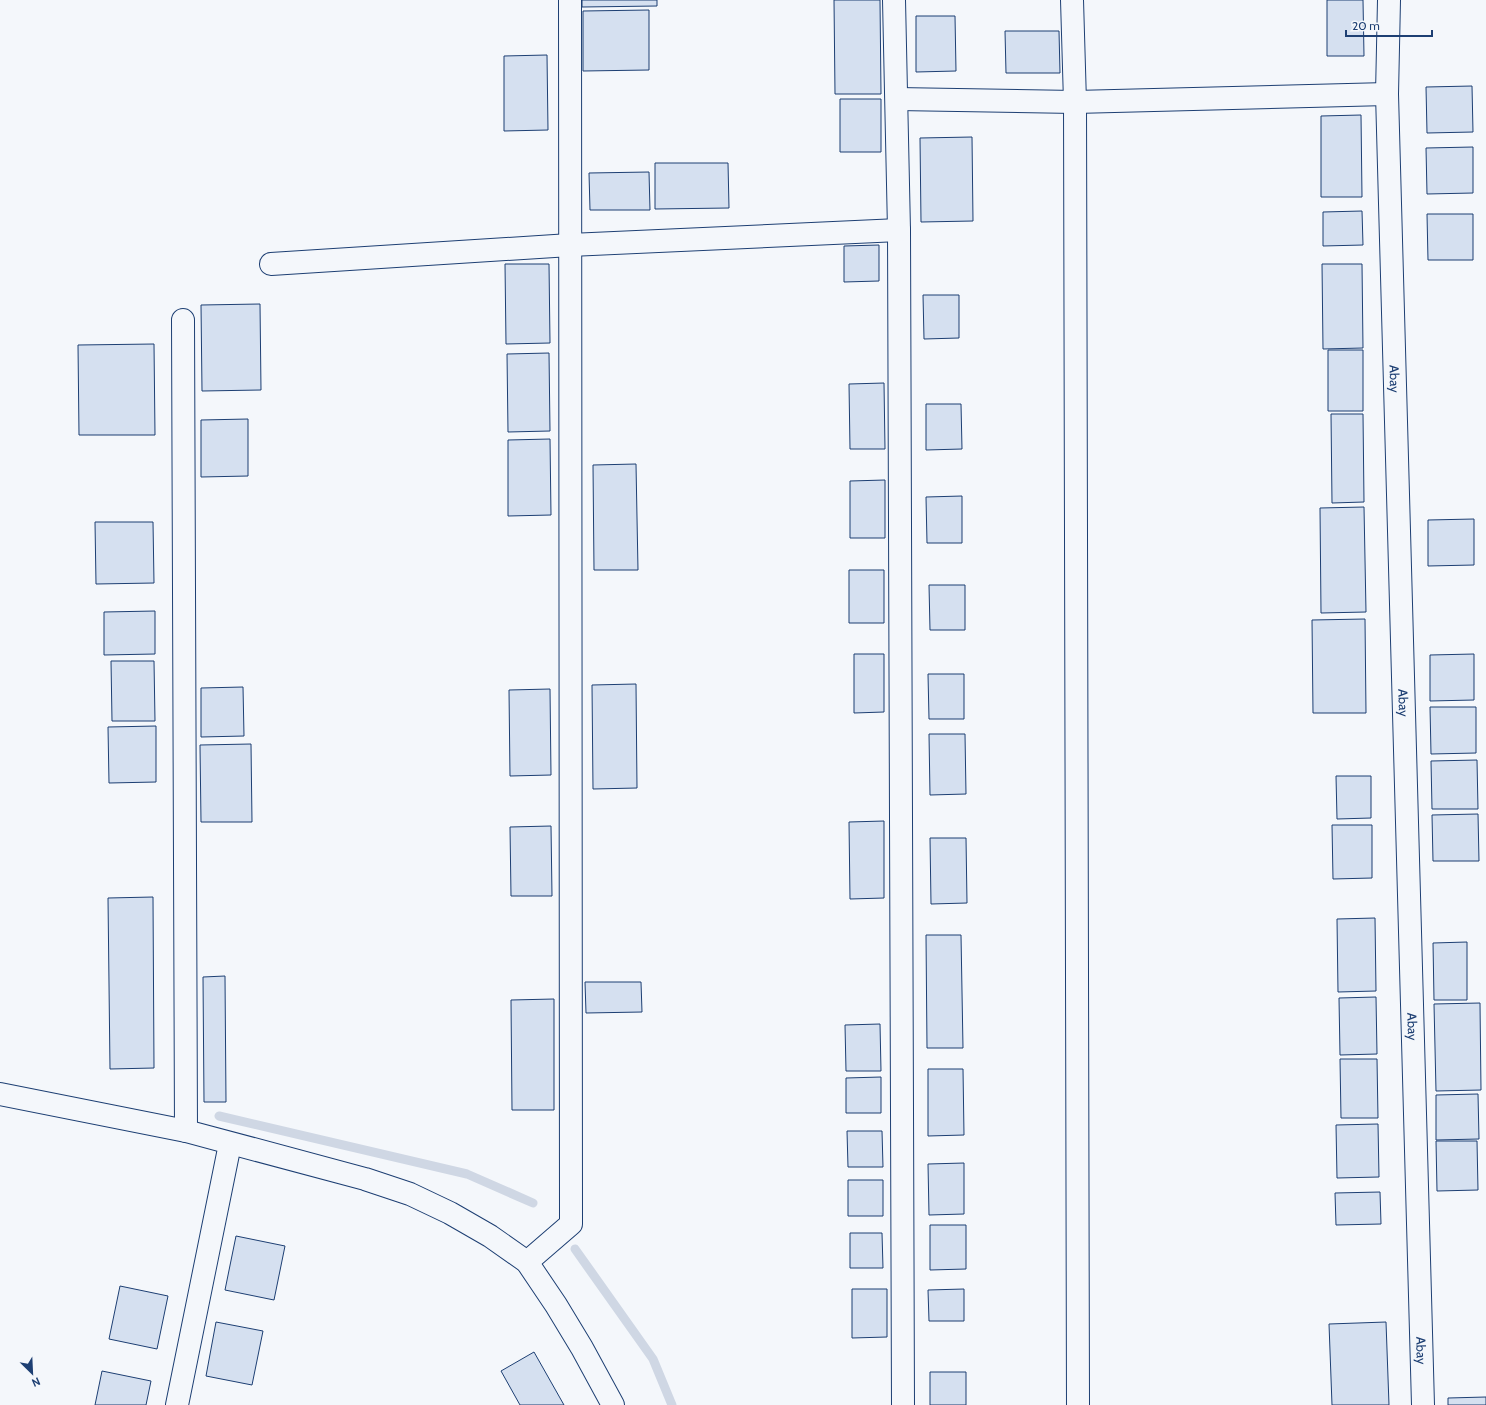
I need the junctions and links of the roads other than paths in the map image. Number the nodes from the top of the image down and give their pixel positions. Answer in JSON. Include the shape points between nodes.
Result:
{"nodes":[{"id":1,"x":570,"y":0,"type":"edge"},
{"id":2,"x":894,"y":0,"type":"edge"},
{"id":3,"x":1072,"y":0,"type":"edge"},
{"id":4,"x":1389,"y":0,"type":"edge"},
{"id":5,"x":1388,"y":94,"type":"junction"},
{"id":6,"x":897,"y":99,"type":"junction"},
{"id":7,"x":1075,"y":102,"type":"junction"},
{"id":8,"x":899,"y":230,"type":"junction"},
{"id":9,"x":570,"y":245,"type":"junction"},
{"id":10,"x":271,"y":264,"type":"dead end"},
{"id":11,"x":183,"y":320,"type":"dead end"},
{"id":12,"x":0,"y":1094,"type":"edge"},
{"id":13,"x":186,"y":1131,"type":"junction"},
{"id":14,"x":230,"y":1144,"type":"junction"},
{"id":15,"x":527,"y":1262,"type":"junction"},
{"id":16,"x":177,"y":1405,"type":"edge"},
{"id":17,"x":613,"y":1405,"type":"edge"},
{"id":18,"x":903,"y":1405,"type":"edge"},
{"id":19,"x":1078,"y":1405,"type":"edge"},
{"id":20,"x":1423,"y":1405,"type":"edge"}],
"edges":[{"from":1,"to":9,"type":"street"},
{"from":2,"to":6,"type":"street"},
{"from":3,"to":7,"type":"street"},
{"from":4,"to":5,"type":"street","name":"Abay"},
{"from":5,"to":7,"type":"street"},
{"from":5,"to":20,"type":"street","name":"Abay"},
{"from":6,"to":7,"type":"street"},
{"from":6,"to":8,"type":"street"},
{"from":7,"to":19,"type":"street"},
{"from":8,"to":9,"type":"street"},
{"from":8,"to":18,"type":"street"},
{"from":9,"to":10,"type":"street"},
{"from":9,"to":15,"type":"street","via":[[571,1224]]},
{"from":11,"to":13,"type":"street"},
{"from":12,"to":13,"type":"street"},
{"from":13,"to":14,"type":"street"},
{"from":14,"to":15,"type":"street","via":[[365,1179],[410,1194],[470,1224]]},
{"from":14,"to":16,"type":"street"},
{"from":15,"to":17,"type":"street","via":[[582,1348]]}]}
